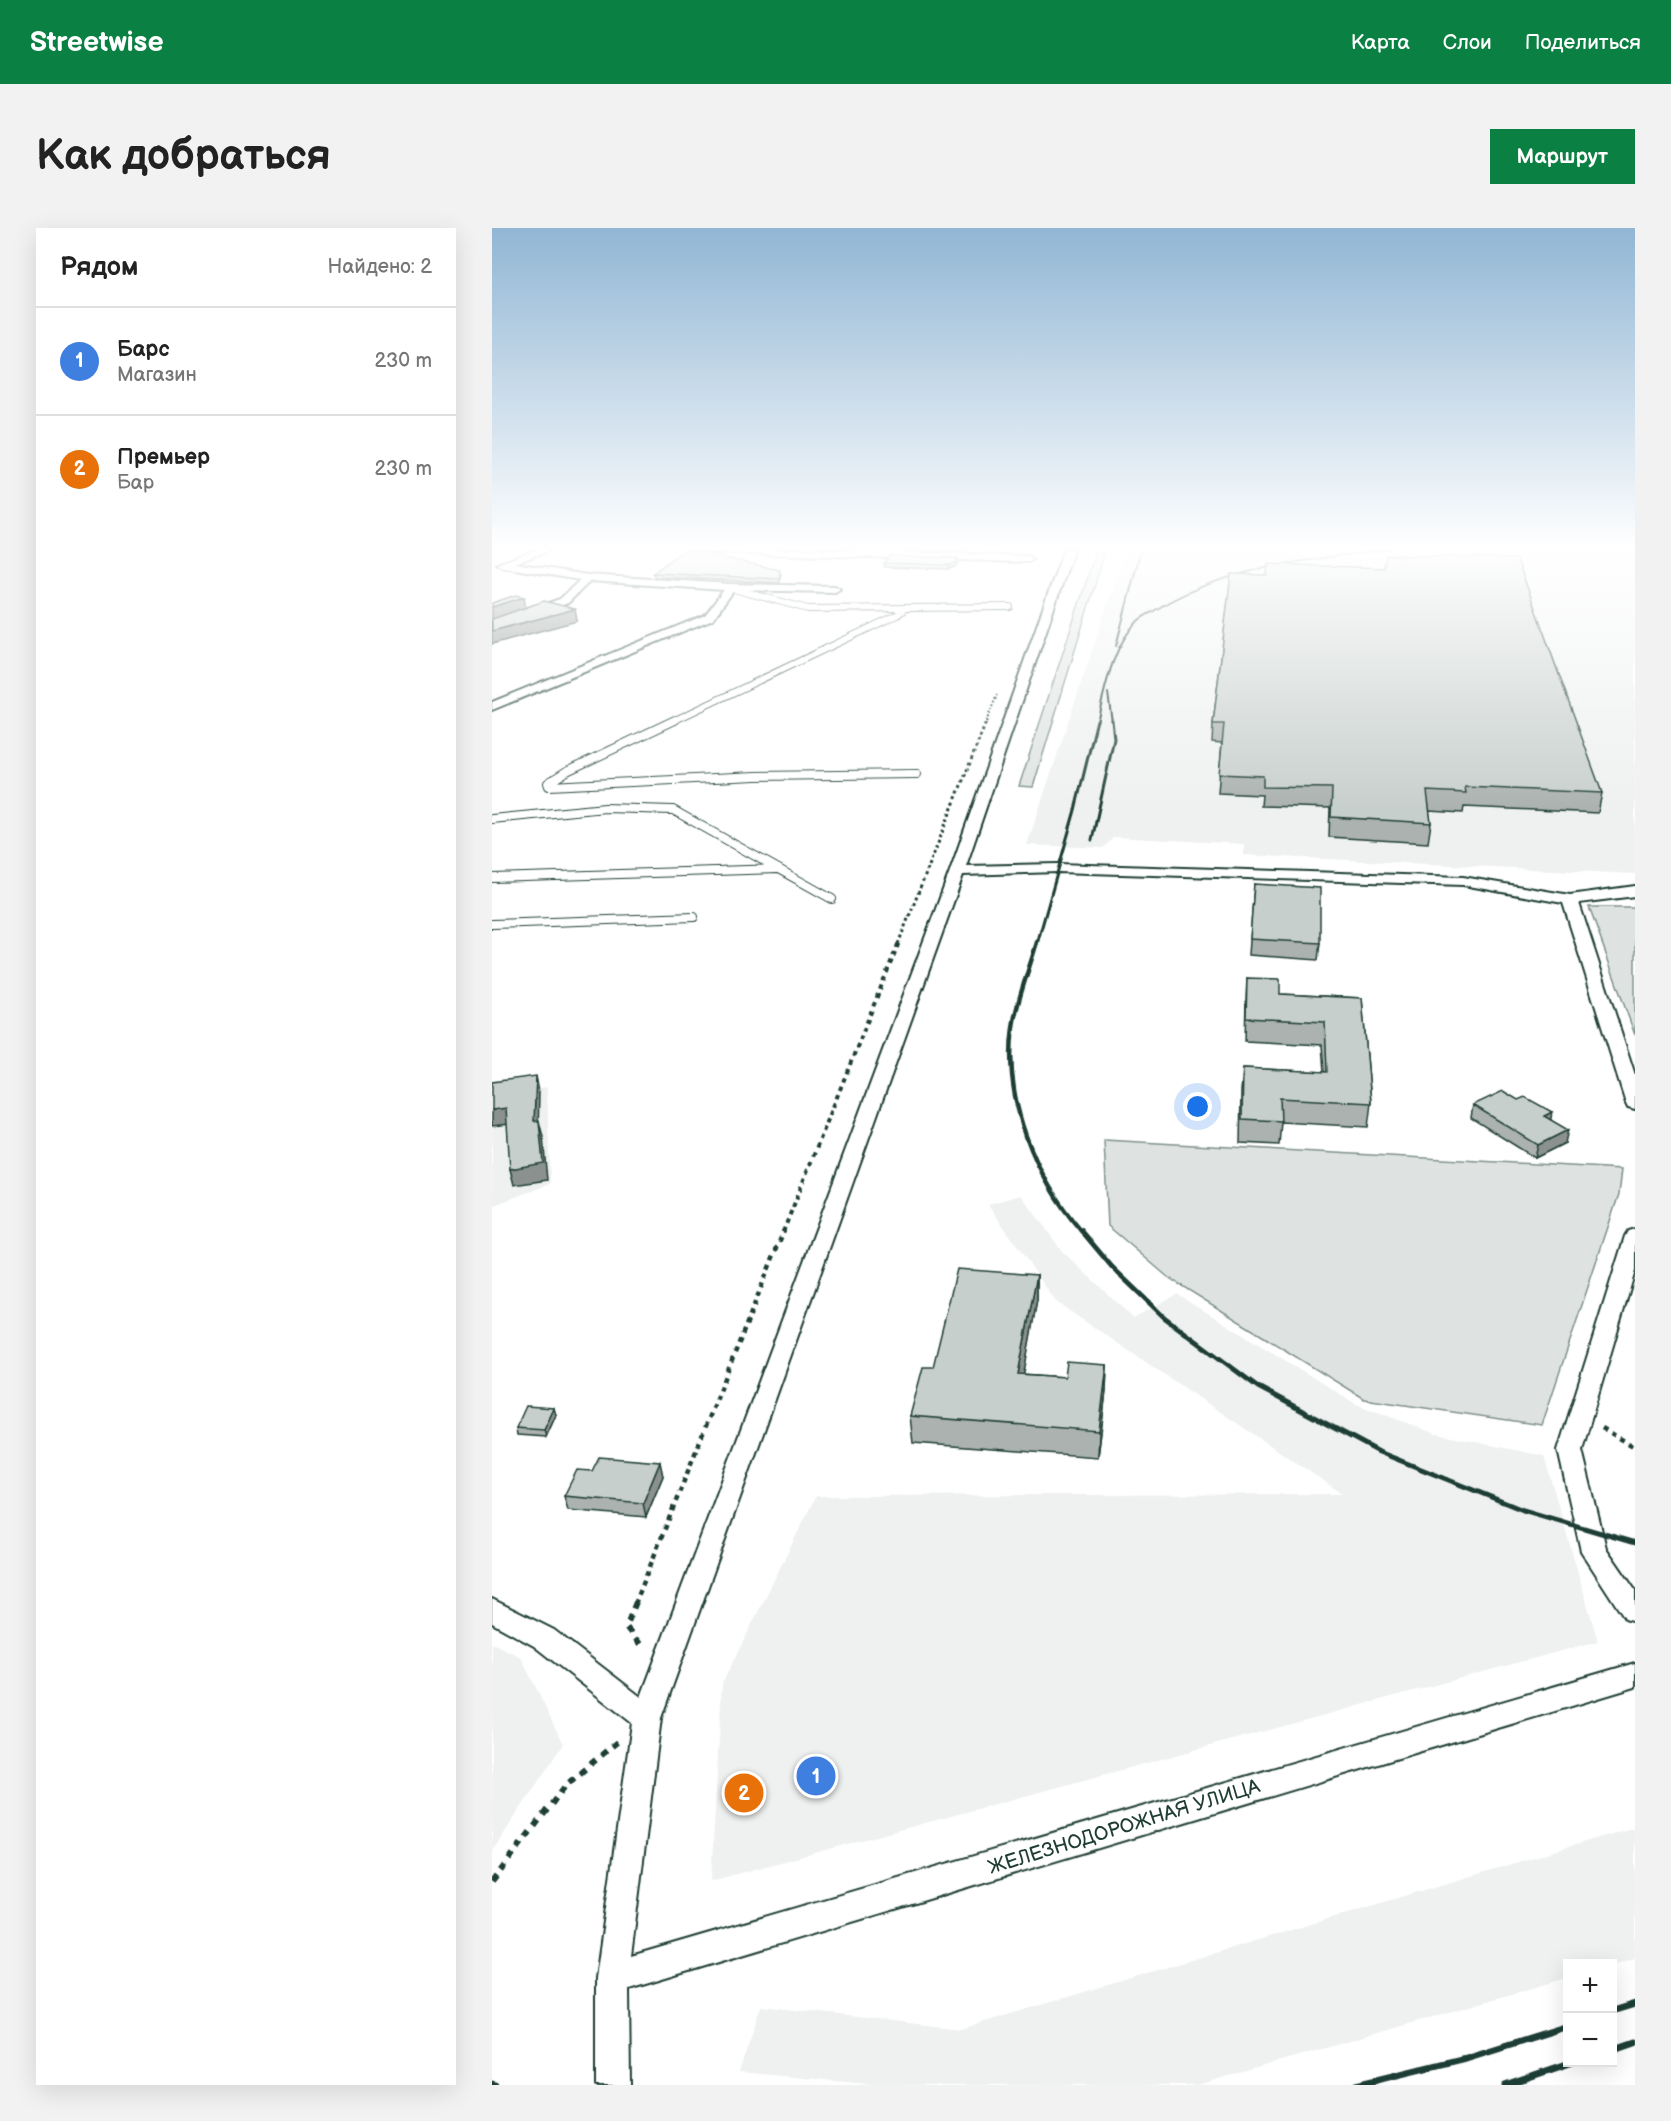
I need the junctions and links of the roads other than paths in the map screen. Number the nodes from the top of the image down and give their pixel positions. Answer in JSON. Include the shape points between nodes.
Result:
{"nodes":[{"id":1,"x":664,"y":636,"type":"edge"},
{"id":2,"x":853,"y":636,"type":"edge"},
{"id":3,"x":1039,"y":636,"type":"edge"},
{"id":4,"x":492,"y":706,"type":"edge"},
{"id":5,"x":917,"y":774,"type":"dead end"},
{"id":6,"x":492,"y":819,"type":"edge"},
{"id":7,"x":779,"y":869,"type":"junction"},
{"id":8,"x":957,"y":871,"type":"junction"},
{"id":9,"x":492,"y":878,"type":"edge"},
{"id":10,"x":1635,"y":891,"type":"edge"},
{"id":11,"x":832,"y":899,"type":"dead end"},
{"id":12,"x":1570,"y":900,"type":"junction"},
{"id":13,"x":694,"y":917,"type":"dead end"},
{"id":14,"x":492,"y":924,"type":"edge"},
{"id":15,"x":1635,"y":1103,"type":"edge"},
{"id":16,"x":1635,"y":1236,"type":"edge"},
{"id":17,"x":492,"y":1610,"type":"edge"},
{"id":18,"x":1635,"y":1611,"type":"edge"},
{"id":19,"x":1635,"y":1675,"type":"edge"},
{"id":20,"x":647,"y":1718,"type":"junction"},
{"id":21,"x":612,"y":1978,"type":"junction"},
{"id":22,"x":613,"y":2085,"type":"edge"}],
"edges":[{"from":1,"to":4,"type":"street"},
{"from":2,"to":5,"type":"lane","via":[[567,771],[549,786],[756,776]]},
{"from":3,"to":8,"type":"street"},
{"from":6,"to":7,"type":"lane","via":[[613,809],[674,810]]},
{"from":7,"to":9,"type":"lane"},
{"from":7,"to":11,"type":"lane"},
{"from":8,"to":12,"type":"street","via":[[1058,868],[1463,881]]},
{"from":8,"to":20,"type":"street"},
{"from":10,"to":12,"type":"street"},
{"from":12,"to":15,"type":"street"},
{"from":13,"to":14,"type":"lane"},
{"from":16,"to":18,"type":"street","via":[[1570,1450],[1594,1551]]},
{"from":17,"to":20,"type":"street","via":[[544,1638]]},
{"from":19,"to":21,"type":"street","name":"ЖЕЛЕЗНОДОРОЖНАЯ УЛИЦА"},
{"from":20,"to":21,"type":"street"},
{"from":21,"to":22,"type":"street"}]}
